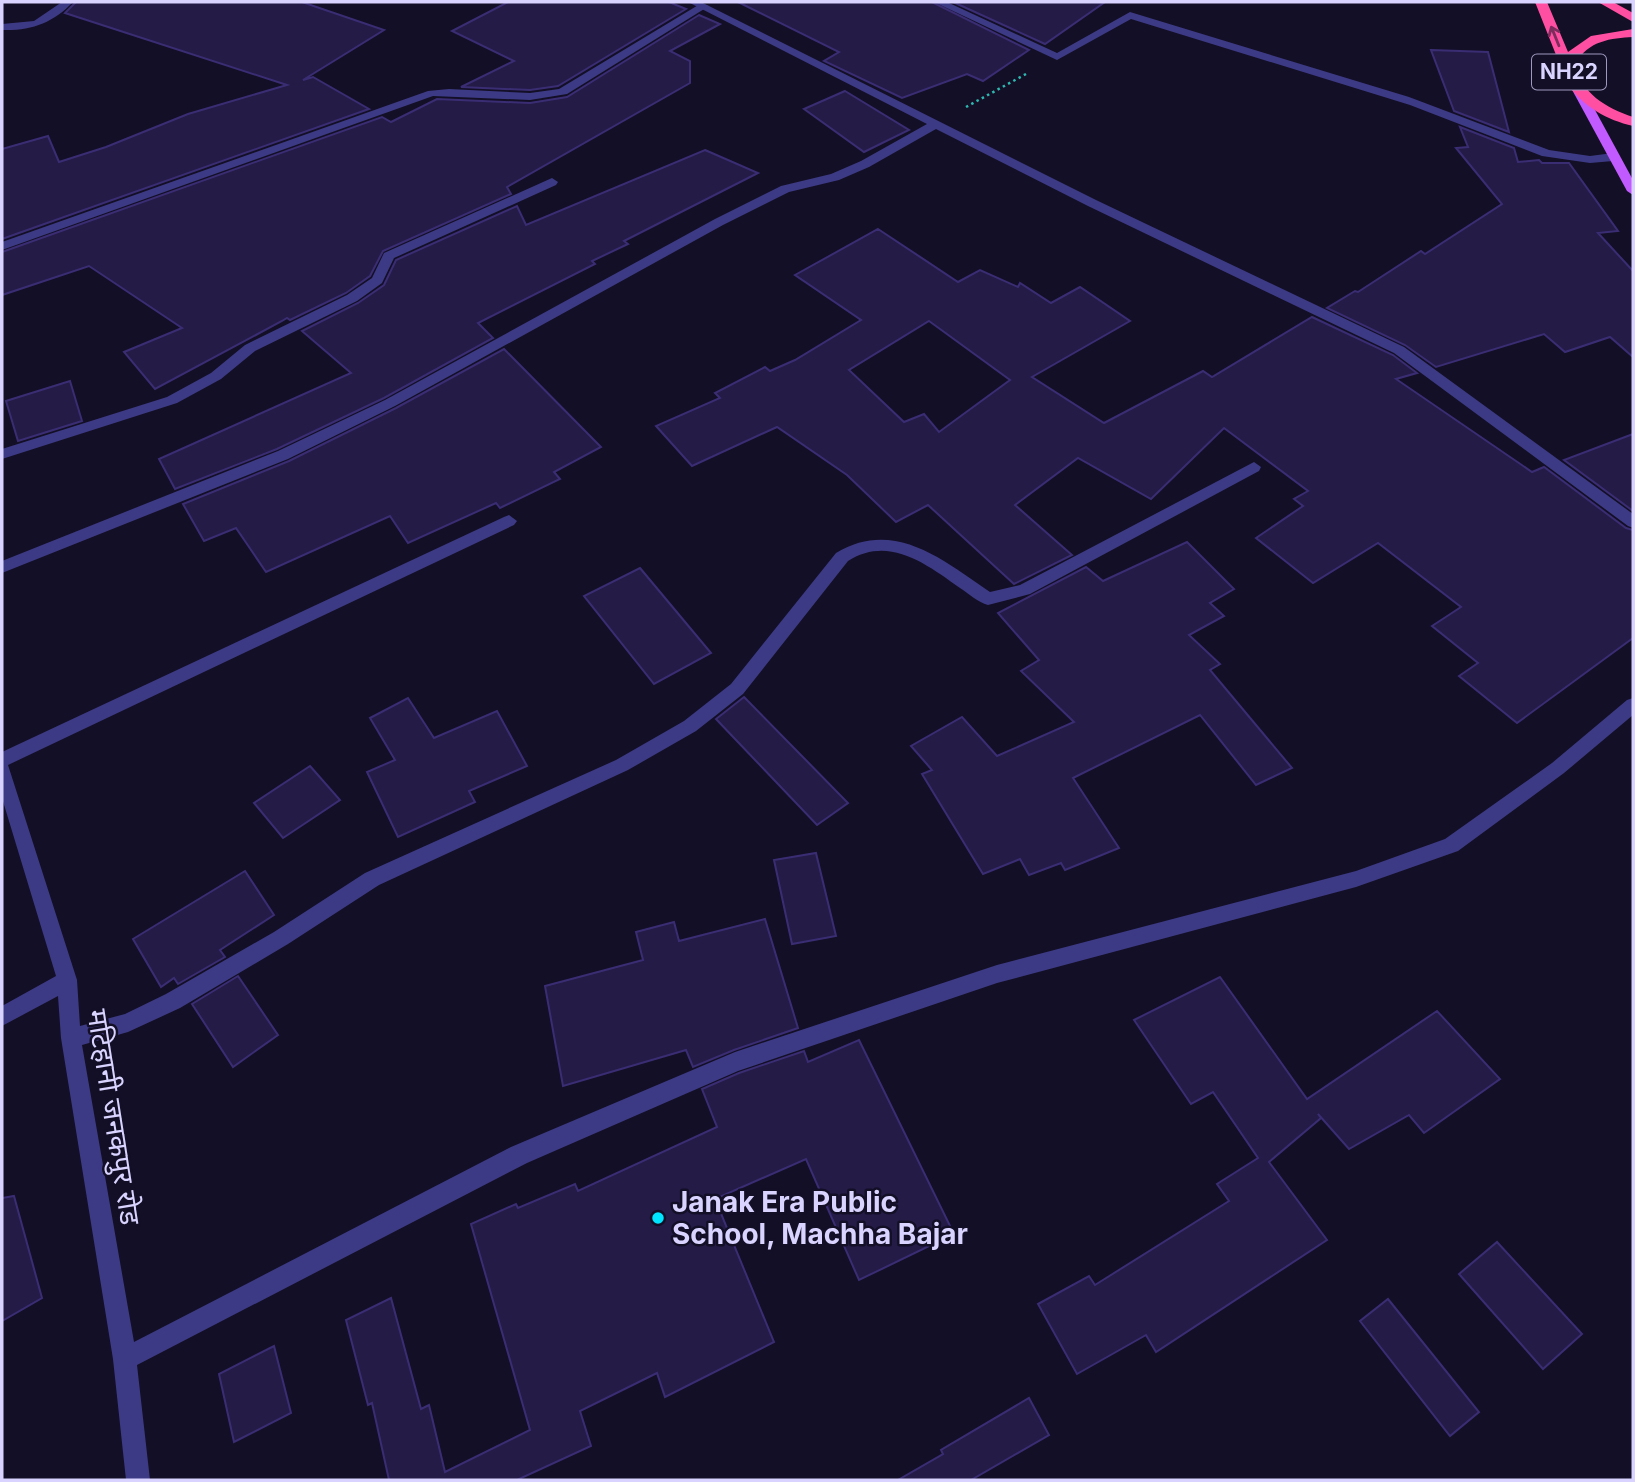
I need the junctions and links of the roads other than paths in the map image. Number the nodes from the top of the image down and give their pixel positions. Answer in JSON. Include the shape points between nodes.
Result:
{"nodes":[{"id":1,"x":68,"y":2,"type":"edge"},
{"id":2,"x":939,"y":2,"type":"edge"},
{"id":3,"x":1541,"y":2,"type":"edge"},
{"id":4,"x":1604,"y":2,"type":"edge"},
{"id":5,"x":698,"y":4,"type":"edge"},
{"id":6,"x":1633,"y":18,"type":"edge"},
{"id":7,"x":2,"y":27,"type":"edge"},
{"id":8,"x":1633,"y":33,"type":"edge"},
{"id":9,"x":1569,"y":70,"type":"junction"},
{"id":10,"x":1576,"y":86,"type":"junction"},
{"id":11,"x":1633,"y":122,"type":"edge"},
{"id":12,"x":936,"y":124,"type":"junction"},
{"id":13,"x":1613,"y":157,"type":"junction"},
{"id":14,"x":552,"y":182,"type":"dead end"},
{"id":15,"x":1633,"y":191,"type":"edge"},
{"id":16,"x":2,"y":246,"type":"edge"},
{"id":17,"x":2,"y":454,"type":"edge"},
{"id":18,"x":1254,"y":467,"type":"dead end"},
{"id":19,"x":509,"y":521,"type":"dead end"},
{"id":20,"x":1633,"y":522,"type":"edge"},
{"id":21,"x":2,"y":566,"type":"edge"},
{"id":22,"x":1633,"y":705,"type":"edge"},
{"id":23,"x":2,"y":760,"type":"edge"},
{"id":24,"x":2,"y":770,"type":"edge"},
{"id":25,"x":67,"y":979,"type":"junction"},
{"id":26,"x":2,"y":1017,"type":"edge"},
{"id":27,"x":71,"y":1038,"type":"junction"},
{"id":28,"x":125,"y":1359,"type":"junction"},
{"id":29,"x":138,"y":1480,"type":"edge"}],
"edges":[{"from":1,"to":7,"type":"street","via":[[35,25]]},
{"from":2,"to":13,"type":"street","via":[[1058,57],[1129,15],[1379,91],[1527,148],[1570,159]]},
{"from":9,"to":3,"type":"highway","number":"NH22","one_way":true},
{"from":4,"to":6,"type":"highway"},
{"from":5,"to":12,"type":"street"},
{"from":5,"to":16,"type":"street","via":[[563,92],[516,98],[432,93]]},
{"from":8,"to":9,"type":"highway","number":"NH22","via":[[1582,45],[1571,56]]},
{"from":9,"to":10,"type":"highway","number":"NH22"},
{"from":10,"to":11,"type":"highway","number":"NH22","via":[[1597,105]]},
{"from":10,"to":13,"type":"main road"},
{"from":12,"to":20,"type":"street","via":[[1399,350]]},
{"from":12,"to":21,"type":"street","via":[[835,177],[785,189],[390,403],[295,449]]},
{"from":13,"to":15,"type":"main road"},
{"from":14,"to":17,"type":"street","via":[[388,257],[377,280],[352,298],[250,348],[199,388]]},
{"from":18,"to":27,"type":"street","via":[[1024,590],[988,599],[911,552],[884,544],[860,547],[842,557],[737,689],[690,726],[622,765],[372,879],[173,1001],[128,1023]]},
{"from":19,"to":23,"type":"street"},
{"from":22,"to":28,"type":"street","via":[[1558,768],[1451,845],[1356,879],[997,974],[735,1062],[519,1155]]},
{"from":24,"to":25,"type":"street","name":"मटिहानी जनकपुर रोड"},
{"from":25,"to":26,"type":"street"},
{"from":25,"to":27,"type":"street","name":"मटिहानी जनकपुर रोड"},
{"from":27,"to":28,"type":"street","name":"मटिहानी जनकपुर रोड"},
{"from":28,"to":29,"type":"street","name":"मटिहानी जनकपुर रोड"}]}
